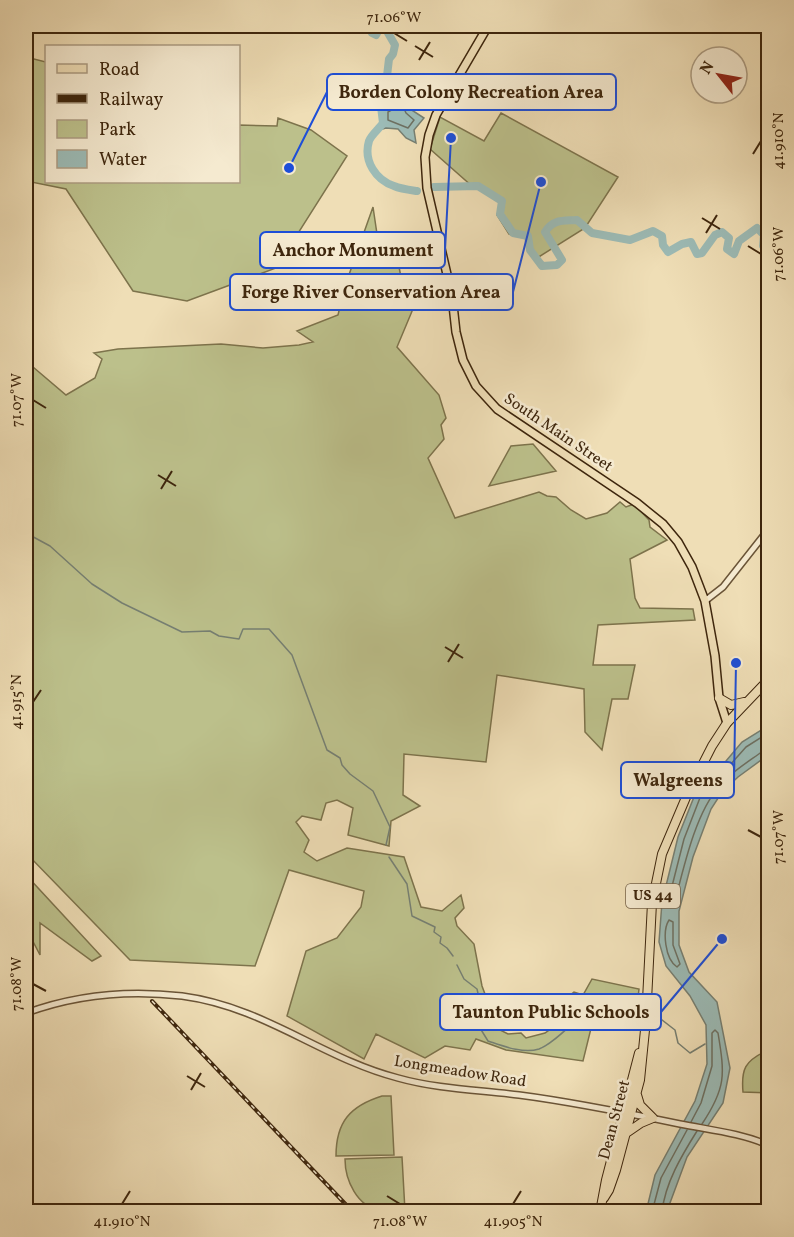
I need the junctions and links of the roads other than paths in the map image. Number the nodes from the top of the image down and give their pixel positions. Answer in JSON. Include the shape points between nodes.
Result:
{"nodes":[{"id":1,"x":488,"y":26,"type":"edge"},
{"id":2,"x":768,"y":530,"type":"edge"},
{"id":3,"x":705,"y":601,"type":"junction"},
{"id":4,"x":716,"y":664,"type":"junction"},
{"id":5,"x":768,"y":680,"type":"edge"},
{"id":6,"x":719,"y":698,"type":"junction"},
{"id":7,"x":750,"y":698,"type":"junction"},
{"id":8,"x":727,"y":723,"type":"junction"},
{"id":9,"x":26,"y":1013,"type":"edge"},
{"id":10,"x":643,"y":1047,"type":"junction"},
{"id":11,"x":636,"y":1095,"type":"junction"},
{"id":12,"x":627,"y":1113,"type":"junction"},
{"id":13,"x":654,"y":1118,"type":"junction"},
{"id":14,"x":625,"y":1134,"type":"junction"},
{"id":15,"x":768,"y":1145,"type":"edge"},
{"id":16,"x":604,"y":1198,"type":"junction"},
{"id":17,"x":600,"y":1212,"type":"edge"}],
"edges":[{"from":1,"to":3,"type":"main road","name":"South Main Street","via":[[436,115],[425,157],[427,188],[463,360],[476,386],[497,409],[638,503],[663,524],[688,559]]},
{"from":2,"to":3,"type":"street","via":[[723,587]]},
{"from":3,"to":4,"type":"main road"},
{"from":4,"to":6,"type":"main road"},
{"from":4,"to":8,"type":"main road","via":[[717,711]]},
{"from":5,"to":7,"type":"highway","number":"US 44"},
{"from":6,"to":7,"type":"highway","via":[[734,705]]},
{"from":6,"to":8,"type":"main road"},
{"from":7,"to":8,"type":"highway","number":"US 44"},
{"from":8,"to":10,"type":"highway","name":"Dean Street","number":"US 44","via":[[690,789],[659,865],[651,918]]},
{"from":9,"to":12,"type":"street","name":"Longmeadow Road","via":[[57,1003],[125,994],[192,998],[243,1011],[353,1063],[397,1078]]},
{"from":10,"to":11,"type":"highway","name":"Dean Street","number":"US 44"},
{"from":10,"to":12,"type":"highway","name":"Dean Street","number":"US 44"},
{"from":11,"to":12,"type":"highway","name":"Dean Street","number":"US 44"},
{"from":11,"to":13,"type":"highway","via":[[640,1105]]},
{"from":12,"to":13,"type":"street","name":"Longmeadow Road"},
{"from":12,"to":14,"type":"highway","name":"Dean Street","number":"US 44"},
{"from":12,"to":16,"type":"highway","name":"Dean Street","number":"US 44","via":[[606,1179]]},
{"from":13,"to":14,"type":"highway"},
{"from":13,"to":15,"type":"street","name":"Longmeadow Road"},
{"from":14,"to":16,"type":"highway","name":"Dean Street","number":"US 44"},
{"from":16,"to":17,"type":"highway","name":"Dean Street","number":"US 44"}]}
